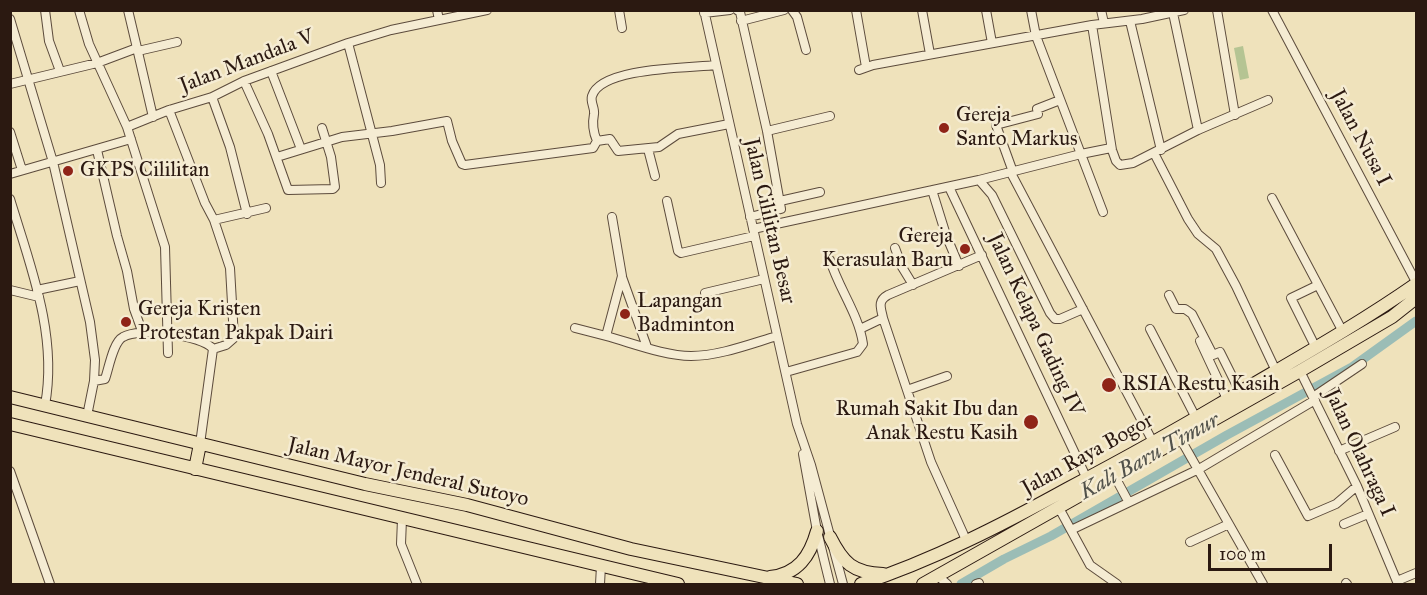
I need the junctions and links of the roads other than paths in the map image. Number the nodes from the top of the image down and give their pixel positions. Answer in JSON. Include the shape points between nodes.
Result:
{"nodes":[{"id":1,"x":45,"y":10,"type":"edge"},
{"id":2,"x":79,"y":10,"type":"edge"},
{"id":3,"x":128,"y":10,"type":"edge"},
{"id":4,"x":619,"y":10,"type":"edge"},
{"id":5,"x":730,"y":10,"type":"edge"},
{"id":6,"x":737,"y":10,"type":"edge"},
{"id":7,"x":784,"y":10,"type":"edge"},
{"id":8,"x":792,"y":10,"type":"edge"},
{"id":9,"x":856,"y":10,"type":"edge"},
{"id":10,"x":922,"y":10,"type":"edge"},
{"id":11,"x":986,"y":10,"type":"edge"},
{"id":12,"x":1031,"y":10,"type":"edge"},
{"id":13,"x":1101,"y":10,"type":"edge"},
{"id":14,"x":1184,"y":10,"type":"edge"},
{"id":15,"x":1217,"y":10,"type":"edge"},
{"id":16,"x":1272,"y":10,"type":"edge"},
{"id":17,"x":485,"y":11,"type":"edge"},
{"id":18,"x":704,"y":12,"type":"edge"},
{"id":19,"x":1173,"y":13,"type":"junction"},
{"id":20,"x":438,"y":15,"type":"edge"},
{"id":21,"x":1141,"y":15,"type":"edge"},
{"id":22,"x":10,"y":19,"type":"edge"},
{"id":23,"x":741,"y":21,"type":"junction"},
{"id":24,"x":1130,"y":21,"type":"junction"},
{"id":25,"x":1104,"y":23,"type":"junction"},
{"id":26,"x":1092,"y":25,"type":"junction"},
{"id":27,"x":622,"y":28,"type":"dead end"},
{"id":28,"x":1036,"y":36,"type":"junction"},
{"id":29,"x":177,"y":42,"type":"dead end"},
{"id":30,"x":348,"y":42,"type":"junction"},
{"id":31,"x":992,"y":43,"type":"junction"},
{"id":32,"x":138,"y":50,"type":"junction"},
{"id":33,"x":806,"y":50,"type":"dead end"},
{"id":34,"x":930,"y":54,"type":"junction"},
{"id":35,"x":97,"y":63,"type":"junction"},
{"id":36,"x":716,"y":65,"type":"junction"},
{"id":37,"x":60,"y":71,"type":"junction"},
{"id":38,"x":271,"y":71,"type":"junction"},
{"id":39,"x":29,"y":80,"type":"junction"},
{"id":40,"x":243,"y":81,"type":"junction"},
{"id":41,"x":10,"y":84,"type":"edge"},
{"id":42,"x":212,"y":97,"type":"junction"},
{"id":43,"x":1060,"y":100,"type":"junction"},
{"id":44,"x":1268,"y":100,"type":"dead end"},
{"id":45,"x":170,"y":110,"type":"junction"},
{"id":46,"x":1235,"y":115,"type":"junction"},
{"id":47,"x":830,"y":116,"type":"dead end"},
{"id":48,"x":153,"y":117,"type":"junction"},
{"id":49,"x":729,"y":124,"type":"junction"},
{"id":50,"x":127,"y":127,"type":"junction"},
{"id":51,"x":322,"y":128,"type":"dead end"},
{"id":52,"x":1198,"y":130,"type":"junction"},
{"id":53,"x":767,"y":131,"type":"junction"},
{"id":54,"x":10,"y":132,"type":"edge"},
{"id":55,"x":372,"y":133,"type":"junction"},
{"id":56,"x":131,"y":139,"type":"junction"},
{"id":57,"x":326,"y":141,"type":"junction"},
{"id":58,"x":597,"y":141,"type":"junction"},
{"id":59,"x":1111,"y":148,"type":"junction"},
{"id":60,"x":301,"y":149,"type":"junction"},
{"id":61,"x":648,"y":149,"type":"junction"},
{"id":62,"x":97,"y":150,"type":"junction"},
{"id":63,"x":1157,"y":152,"type":"junction"},
{"id":64,"x":1081,"y":154,"type":"junction"},
{"id":65,"x":277,"y":157,"type":"junction"},
{"id":66,"x":53,"y":162,"type":"junction"},
{"id":67,"x":22,"y":170,"type":"junction"},
{"id":68,"x":1012,"y":172,"type":"junction"},
{"id":69,"x":10,"y":174,"type":"edge"},
{"id":70,"x":655,"y":176,"type":"dead end"},
{"id":71,"x":979,"y":180,"type":"junction"},
{"id":72,"x":381,"y":183,"type":"dead end"},
{"id":73,"x":949,"y":187,"type":"junction"},
{"id":74,"x":932,"y":190,"type":"junction"},
{"id":75,"x":820,"y":192,"type":"dead end"},
{"id":76,"x":1272,"y":198,"type":"dead end"},
{"id":77,"x":10,"y":199,"type":"edge"},
{"id":78,"x":667,"y":201,"type":"dead end"},
{"id":79,"x":780,"y":201,"type":"junction"},
{"id":80,"x":266,"y":208,"type":"dead end"},
{"id":81,"x":1104,"y":212,"type":"dead end"},
{"id":82,"x":247,"y":213,"type":"junction"},
{"id":83,"x":612,"y":217,"type":"dead end"},
{"id":84,"x":750,"y":218,"type":"junction"},
{"id":85,"x":214,"y":220,"type":"junction"},
{"id":86,"x":753,"y":232,"type":"junction"},
{"id":87,"x":895,"y":248,"type":"dead end"},
{"id":88,"x":982,"y":255,"type":"junction"},
{"id":89,"x":830,"y":260,"type":"dead end"},
{"id":90,"x":959,"y":266,"type":"junction"},
{"id":91,"x":622,"y":276,"type":"junction"},
{"id":92,"x":764,"y":279,"type":"junction"},
{"id":93,"x":80,"y":281,"type":"junction"},
{"id":94,"x":1416,"y":283,"type":"edge"},
{"id":95,"x":913,"y":285,"type":"junction"},
{"id":96,"x":1318,"y":285,"type":"junction"},
{"id":97,"x":10,"y":290,"type":"edge"},
{"id":98,"x":705,"y":293,"type":"dead end"},
{"id":99,"x":38,"y":294,"type":"junction"},
{"id":100,"x":1168,"y":295,"type":"dead end"},
{"id":101,"x":1416,"y":298,"type":"edge"},
{"id":102,"x":1083,"y":309,"type":"junction"},
{"id":103,"x":883,"y":318,"type":"junction"},
{"id":104,"x":575,"y":328,"type":"dead end"},
{"id":105,"x":860,"y":329,"type":"junction"},
{"id":106,"x":1150,"y":329,"type":"dead end"},
{"id":107,"x":142,"y":331,"type":"junction"},
{"id":108,"x":1343,"y":332,"type":"junction"},
{"id":109,"x":168,"y":333,"type":"junction"},
{"id":110,"x":606,"y":336,"type":"junction"},
{"id":111,"x":777,"y":336,"type":"junction"},
{"id":112,"x":1198,"y":338,"type":"dead end"},
{"id":113,"x":647,"y":347,"type":"junction"},
{"id":114,"x":1316,"y":348,"type":"junction"},
{"id":115,"x":213,"y":349,"type":"junction"},
{"id":116,"x":168,"y":353,"type":"dead end"},
{"id":117,"x":1362,"y":364,"type":"dead end"},
{"id":118,"x":1276,"y":371,"type":"junction"},
{"id":119,"x":1300,"y":371,"type":"junction"},
{"id":120,"x":786,"y":372,"type":"junction"},
{"id":121,"x":947,"y":376,"type":"dead end"},
{"id":122,"x":94,"y":381,"type":"junction"},
{"id":123,"x":907,"y":390,"type":"junction"},
{"id":124,"x":1240,"y":392,"type":"junction"},
{"id":125,"x":1312,"y":395,"type":"junction"},
{"id":126,"x":10,"y":397,"type":"edge"},
{"id":127,"x":1227,"y":399,"type":"junction"},
{"id":128,"x":45,"y":405,"type":"junction"},
{"id":129,"x":87,"y":416,"type":"junction"},
{"id":130,"x":1196,"y":418,"type":"junction"},
{"id":131,"x":10,"y":424,"type":"edge"},
{"id":132,"x":1395,"y":428,"type":"dead end"},
{"id":133,"x":1180,"y":438,"type":"junction"},
{"id":134,"x":801,"y":439,"type":"junction"},
{"id":135,"x":1153,"y":442,"type":"junction"},
{"id":136,"x":200,"y":444,"type":"junction"},
{"id":137,"x":1339,"y":451,"type":"junction"},
{"id":138,"x":1275,"y":455,"type":"dead end"},
{"id":139,"x":195,"y":469,"type":"junction"},
{"id":140,"x":1199,"y":469,"type":"junction"},
{"id":141,"x":10,"y":471,"type":"edge"},
{"id":142,"x":1114,"y":475,"type":"junction"},
{"id":143,"x":1087,"y":479,"type":"junction"},
{"id":144,"x":1357,"y":486,"type":"junction"},
{"id":145,"x":1126,"y":497,"type":"junction"},
{"id":146,"x":1059,"y":508,"type":"junction"},
{"id":147,"x":1368,"y":514,"type":"junction"},
{"id":148,"x":402,"y":519,"type":"junction"},
{"id":149,"x":1229,"y":524,"type":"junction"},
{"id":150,"x":1344,"y":524,"type":"dead end"},
{"id":151,"x":1069,"y":527,"type":"junction"},
{"id":152,"x":817,"y":531,"type":"junction"},
{"id":153,"x":830,"y":537,"type":"junction"},
{"id":154,"x":967,"y":542,"type":"junction"},
{"id":155,"x":1190,"y":542,"type":"dead end"},
{"id":156,"x":602,"y":566,"type":"junction"},
{"id":157,"x":1416,"y":573,"type":"edge"},
{"id":158,"x":893,"y":574,"type":"junction"},
{"id":159,"x":763,"y":577,"type":"junction"},
{"id":160,"x":944,"y":581,"type":"edge"},
{"id":161,"x":1397,"y":583,"type":"edge"},
{"id":162,"x":50,"y":585,"type":"edge"},
{"id":163,"x":417,"y":585,"type":"edge"},
{"id":164,"x":600,"y":585,"type":"edge"},
{"id":165,"x":678,"y":585,"type":"edge"},
{"id":166,"x":797,"y":585,"type":"edge"},
{"id":167,"x":830,"y":585,"type":"edge"},
{"id":168,"x":843,"y":585,"type":"edge"},
{"id":169,"x":861,"y":585,"type":"edge"},
{"id":170,"x":923,"y":585,"type":"edge"},
{"id":171,"x":1117,"y":585,"type":"edge"},
{"id":172,"x":1263,"y":585,"type":"edge"}],
"edges":[{"from":1,"to":37,"type":"street","via":[[49,41]]},
{"from":2,"to":35,"type":"street"},
{"from":3,"to":32,"type":"street"},
{"from":4,"to":27,"type":"street"},
{"from":5,"to":18,"type":"street"},
{"from":6,"to":23,"type":"street"},
{"from":7,"to":23,"type":"street"},
{"from":8,"to":33,"type":"street"},
{"from":9,"to":34,"type":"street","via":[[863,69]]},
{"from":10,"to":34,"type":"street"},
{"from":11,"to":31,"type":"street"},
{"from":12,"to":28,"type":"street"},
{"from":13,"to":25,"type":"street"},
{"from":14,"to":19,"type":"street"},
{"from":15,"to":46,"type":"street"},
{"from":16,"to":94,"type":"street","name":"Jalan Nusa I"},
{"from":17,"to":20,"type":"street","name":"Jalan Mandala V"},
{"from":18,"to":36,"type":"street","name":"Jalan Cililitan Besar"},
{"from":19,"to":21,"type":"street"},
{"from":19,"to":52,"type":"street"},
{"from":20,"to":30,"type":"street","name":"Jalan Mandala V"},
{"from":21,"to":24,"type":"street"},
{"from":22,"to":39,"type":"street"},
{"from":23,"to":53,"type":"street"},
{"from":24,"to":25,"type":"street"},
{"from":24,"to":63,"type":"street"},
{"from":25,"to":26,"type":"street"},
{"from":26,"to":28,"type":"street"},
{"from":26,"to":59,"type":"street"},
{"from":28,"to":31,"type":"street"},
{"from":28,"to":43,"type":"street"},
{"from":29,"to":32,"type":"street"},
{"from":30,"to":38,"type":"street","name":"Jalan Mandala V"},
{"from":30,"to":55,"type":"street"},
{"from":31,"to":34,"type":"street"},
{"from":32,"to":35,"type":"street"},
{"from":32,"to":48,"type":"street"},
{"from":35,"to":37,"type":"street"},
{"from":35,"to":50,"type":"street"},
{"from":36,"to":49,"type":"street","name":"Jalan Cililitan Besar"},
{"from":36,"to":58,"type":"street","via":[[625,74],[598,87],[592,98]]},
{"from":37,"to":39,"type":"street"},
{"from":38,"to":40,"type":"street","name":"Jalan Mandala V"},
{"from":38,"to":60,"type":"street"},
{"from":39,"to":41,"type":"street"},
{"from":39,"to":66,"type":"street"},
{"from":40,"to":42,"type":"street","name":"Jalan Mandala V"},
{"from":40,"to":65,"type":"street"},
{"from":42,"to":45,"type":"street","name":"Jalan Mandala V"},
{"from":42,"to":82,"type":"street"},
{"from":43,"to":64,"type":"street"},
{"from":43,"to":68,"type":"street","via":[[1037,109],[1038,114],[996,125]]},
{"from":44,"to":46,"type":"street"},
{"from":45,"to":48,"type":"street","name":"Jalan Mandala V"},
{"from":45,"to":85,"type":"street"},
{"from":46,"to":52,"type":"street"},
{"from":47,"to":53,"type":"street"},
{"from":48,"to":50,"type":"street","name":"Jalan Mandala V"},
{"from":49,"to":61,"type":"street","via":[[678,134],[659,147]]},
{"from":49,"to":84,"type":"street","name":"Jalan Cililitan Besar"},
{"from":50,"to":56,"type":"street"},
{"from":51,"to":57,"type":"street"},
{"from":52,"to":63,"type":"street"},
{"from":53,"to":79,"type":"street"},
{"from":54,"to":67,"type":"street"},
{"from":55,"to":57,"type":"street"},
{"from":55,"to":58,"type":"street","via":[[447,121],[465,165],[594,148]]},
{"from":55,"to":72,"type":"street"},
{"from":56,"to":62,"type":"street"},
{"from":56,"to":109,"type":"street","via":[[165,247]]},
{"from":57,"to":60,"type":"street"},
{"from":57,"to":65,"type":"street","via":[[334,188],[288,190]]},
{"from":58,"to":61,"type":"street","via":[[610,139],[618,150]]},
{"from":59,"to":63,"type":"street","via":[[1116,161],[1127,165]]},
{"from":59,"to":64,"type":"street"},
{"from":60,"to":65,"type":"street"},
{"from":61,"to":70,"type":"street"},
{"from":62,"to":66,"type":"street"},
{"from":62,"to":107,"type":"street"},
{"from":63,"to":118,"type":"street","via":[[1188,219],[1216,249]]},
{"from":64,"to":68,"type":"street"},
{"from":64,"to":81,"type":"street"},
{"from":66,"to":67,"type":"street"},
{"from":66,"to":93,"type":"street"},
{"from":67,"to":69,"type":"street"},
{"from":68,"to":71,"type":"street"},
{"from":68,"to":102,"type":"street"},
{"from":71,"to":73,"type":"street"},
{"from":71,"to":102,"type":"street","via":[[992,195],[1050,314],[1060,319]]},
{"from":73,"to":74,"type":"street"},
{"from":73,"to":88,"type":"street","name":"Jalan Kelapa Gading IV"},
{"from":74,"to":86,"type":"street"},
{"from":74,"to":90,"type":"street"},
{"from":75,"to":79,"type":"street"},
{"from":76,"to":96,"type":"street"},
{"from":77,"to":99,"type":"street"},
{"from":78,"to":86,"type":"street","via":[[681,254]]},
{"from":79,"to":84,"type":"street","via":[[781,209]]},
{"from":80,"to":82,"type":"street"},
{"from":82,"to":85,"type":"street"},
{"from":83,"to":91,"type":"street"},
{"from":84,"to":86,"type":"street","name":"Jalan Cililitan Besar"},
{"from":85,"to":115,"type":"street","via":[[230,268],[234,336],[231,342]]},
{"from":86,"to":92,"type":"street","name":"Jalan Cililitan Besar"},
{"from":87,"to":95,"type":"street"},
{"from":88,"to":90,"type":"street"},
{"from":88,"to":143,"type":"street","name":"Jalan Kelapa Gading IV"},
{"from":89,"to":105,"type":"street"},
{"from":90,"to":95,"type":"street"},
{"from":91,"to":110,"type":"street"},
{"from":91,"to":113,"type":"street"},
{"from":92,"to":98,"type":"street"},
{"from":92,"to":111,"type":"street","name":"Jalan Cililitan Besar"},
{"from":93,"to":99,"type":"street"},
{"from":93,"to":122,"type":"street","via":[[94,344]]},
{"from":94,"to":108,"type":"highway","name":"Jalan Raya Bogor"},
{"from":95,"to":103,"type":"street","via":[[881,299]]},
{"from":96,"to":108,"type":"street"},
{"from":96,"to":114,"type":"street","via":[[1291,298]]},
{"from":97,"to":99,"type":"street"},
{"from":99,"to":128,"type":"street","via":[[50,359]]},
{"from":100,"to":124,"type":"street","via":[[1176,309],[1192,314],[1213,355],[1220,352]]},
{"from":101,"to":119,"type":"highway","name":"Jalan Raya Bogor","via":[[1392,317]]},
{"from":102,"to":135,"type":"street"},
{"from":103,"to":105,"type":"street"},
{"from":103,"to":123,"type":"street"},
{"from":104,"to":110,"type":"street"},
{"from":105,"to":120,"type":"street","via":[[863,344],[857,352]]},
{"from":106,"to":130,"type":"street"},
{"from":107,"to":109,"type":"street"},
{"from":107,"to":122,"type":"street","via":[[121,338],[115,345],[105,379]]},
{"from":108,"to":114,"type":"highway","name":"Jalan Raya Bogor"},
{"from":109,"to":115,"type":"street","via":[[206,343]]},
{"from":109,"to":116,"type":"street"},
{"from":110,"to":113,"type":"street"},
{"from":111,"to":113,"type":"street","via":[[692,356]]},
{"from":111,"to":120,"type":"street","name":"Jalan Cililitan Besar"},
{"from":112,"to":127,"type":"street"},
{"from":114,"to":118,"type":"highway","name":"Jalan Raya Bogor"},
{"from":115,"to":136,"type":"street"},
{"from":117,"to":125,"type":"street"},
{"from":118,"to":124,"type":"highway","name":"Jalan Raya Bogor"},
{"from":119,"to":125,"type":"street","name":"Jalan Olahraga I"},
{"from":119,"to":133,"type":"highway","name":"Jalan Raya Bogor"},
{"from":120,"to":134,"type":"street","name":"Jalan Cililitan Besar"},
{"from":121,"to":123,"type":"street"},
{"from":122,"to":129,"type":"street"},
{"from":123,"to":154,"type":"street","via":[[931,462]]},
{"from":124,"to":127,"type":"highway","name":"Jalan Raya Bogor"},
{"from":125,"to":137,"type":"street","name":"Jalan Olahraga I"},
{"from":125,"to":140,"type":"street"},
{"from":126,"to":128,"type":"highway","name":"Jalan Mayor Jenderal Sutoyo"},
{"from":127,"to":130,"type":"highway","name":"Jalan Raya Bogor"},
{"from":128,"to":129,"type":"highway","name":"Jalan Mayor Jenderal Sutoyo"},
{"from":129,"to":136,"type":"highway","name":"Jalan Mayor Jenderal Sutoyo"},
{"from":130,"to":135,"type":"highway","name":"Jalan Raya Bogor"},
{"from":131,"to":139,"type":"highway"},
{"from":132,"to":137,"type":"street"},
{"from":133,"to":140,"type":"street"},
{"from":133,"to":142,"type":"highway","name":"Jalan Raya Bogor"},
{"from":134,"to":152,"type":"street","name":"Jalan Cililitan Besar"},
{"from":134,"to":153,"type":"street","name":"Jalan Cililitan Besar"},
{"from":135,"to":143,"type":"highway","name":"Jalan Raya Bogor"},
{"from":136,"to":139,"type":"highway"},
{"from":136,"to":159,"type":"highway","name":"Jalan Mayor Jenderal Sutoyo","via":[[467,505],[631,549]]},
{"from":137,"to":144,"type":"street","name":"Jalan Olahraga I"},
{"from":138,"to":144,"type":"street","via":[[1308,516],[1336,504]]},
{"from":139,"to":148,"type":"highway"},
{"from":140,"to":145,"type":"street"},
{"from":140,"to":149,"type":"street"},
{"from":141,"to":162,"type":"street"},
{"from":142,"to":145,"type":"street"},
{"from":142,"to":146,"type":"highway","name":"Jalan Raya Bogor"},
{"from":143,"to":154,"type":"highway","name":"Jalan Raya Bogor"},
{"from":144,"to":147,"type":"street","name":"Jalan Olahraga I"},
{"from":145,"to":151,"type":"street"},
{"from":146,"to":151,"type":"street"},
{"from":146,"to":160,"type":"highway","name":"Jalan Raya Bogor"},
{"from":147,"to":150,"type":"street"},
{"from":147,"to":161,"type":"street","name":"Jalan Olahraga I"},
{"from":148,"to":156,"type":"highway"},
{"from":148,"to":163,"type":"street","via":[[401,544]]},
{"from":149,"to":155,"type":"street"},
{"from":149,"to":172,"type":"street"},
{"from":151,"to":171,"type":"street","via":[[1090,565]]},
{"from":152,"to":159,"type":"highway","via":[[803,562],[786,574]]},
{"from":152,"to":167,"type":"street","name":"Jalan Cililitan Besar"},
{"from":153,"to":158,"type":"highway","via":[[855,569]]},
{"from":153,"to":168,"type":"street","name":"Jalan Cililitan Besar"},
{"from":154,"to":158,"type":"highway","name":"Jalan Raya Bogor"},
{"from":156,"to":164,"type":"street"},
{"from":156,"to":165,"type":"highway"},
{"from":157,"to":161,"type":"street"},
{"from":158,"to":169,"type":"highway","name":"Jalan Raya Bogor"},
{"from":159,"to":166,"type":"highway","name":"Jalan Mayor Jenderal Sutoyo"},
{"from":160,"to":170,"type":"highway","name":"Jalan Raya Bogor"}]}
